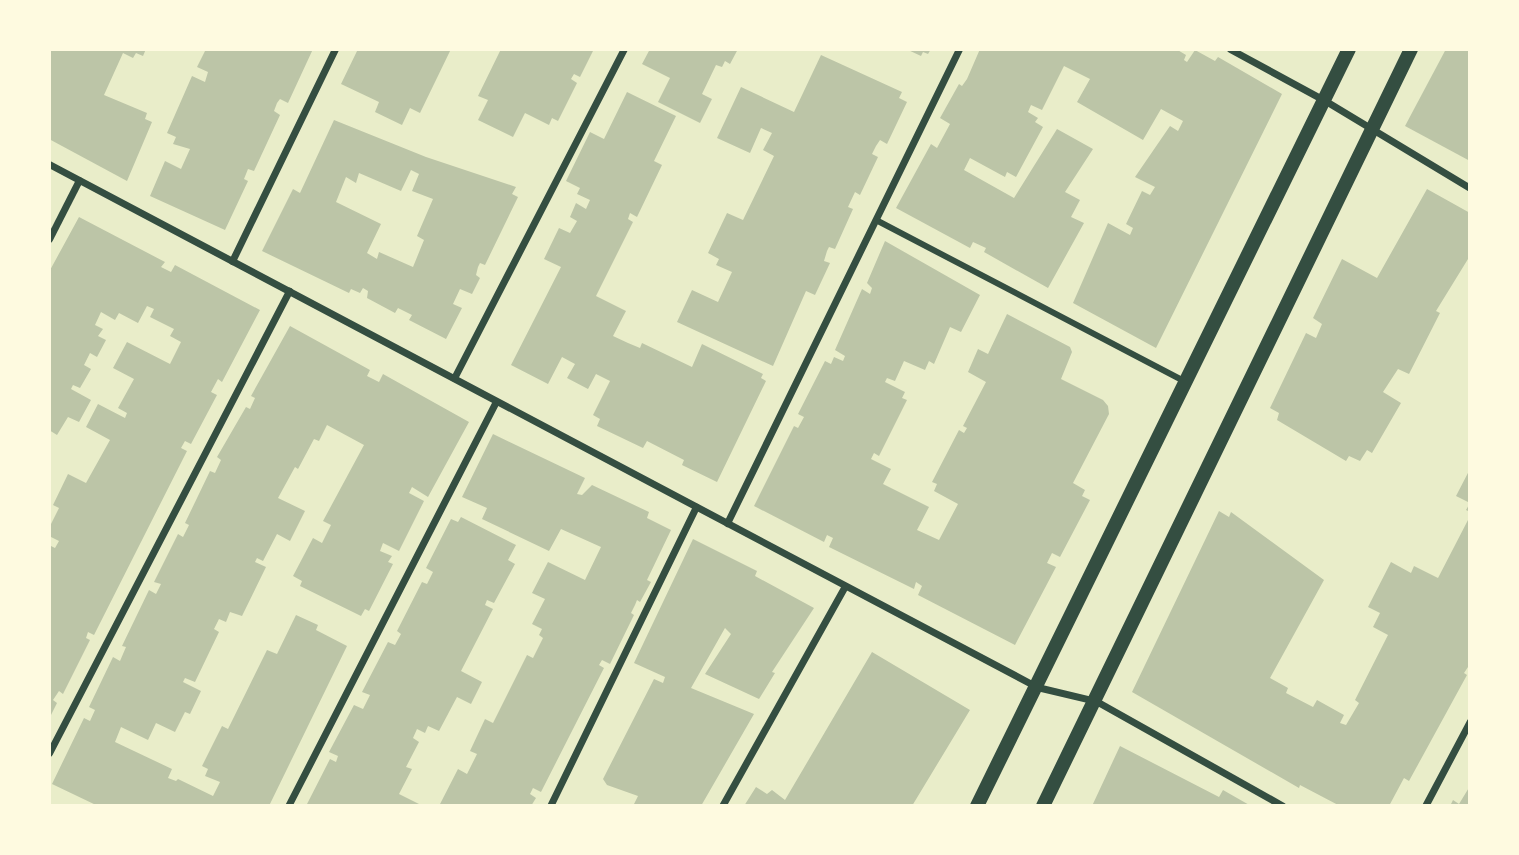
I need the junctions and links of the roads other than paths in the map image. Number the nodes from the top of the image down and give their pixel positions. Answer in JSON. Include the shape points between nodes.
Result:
{"nodes":[{"id":1,"x":335,"y":49,"type":"edge"},
{"id":2,"x":624,"y":49,"type":"edge"},
{"id":3,"x":960,"y":49,"type":"edge"},
{"id":4,"x":1230,"y":49,"type":"edge"},
{"id":5,"x":1349,"y":49,"type":"edge"},
{"id":6,"x":1411,"y":49,"type":"edge"},
{"id":7,"x":1324,"y":100,"type":"junction"},
{"id":8,"x":1372,"y":130,"type":"junction"},
{"id":9,"x":49,"y":164,"type":"edge"},
{"id":10,"x":79,"y":180,"type":"junction"},
{"id":11,"x":1470,"y":188,"type":"edge"},
{"id":12,"x":876,"y":220,"type":"junction"},
{"id":13,"x":49,"y":239,"type":"edge"},
{"id":14,"x":232,"y":261,"type":"junction"},
{"id":15,"x":289,"y":291,"type":"junction"},
{"id":16,"x":454,"y":378,"type":"junction"},
{"id":17,"x":1184,"y":382,"type":"junction"},
{"id":18,"x":496,"y":401,"type":"junction"},
{"id":19,"x":696,"y":507,"type":"junction"},
{"id":20,"x":727,"y":523,"type":"junction"},
{"id":21,"x":845,"y":586,"type":"junction"},
{"id":22,"x":1037,"y":687,"type":"junction"},
{"id":23,"x":1096,"y":701,"type":"junction"},
{"id":24,"x":1470,"y":721,"type":"edge"},
{"id":25,"x":49,"y":753,"type":"edge"},
{"id":26,"x":288,"y":806,"type":"edge"},
{"id":27,"x":550,"y":806,"type":"edge"},
{"id":28,"x":722,"y":806,"type":"edge"},
{"id":29,"x":977,"y":806,"type":"edge"},
{"id":30,"x":1043,"y":806,"type":"edge"},
{"id":31,"x":1283,"y":806,"type":"edge"},
{"id":32,"x":1425,"y":806,"type":"edge"}],
"edges":[{"from":1,"to":14,"type":"street"},
{"from":2,"to":16,"type":"street"},
{"from":3,"to":12,"type":"street"},
{"from":4,"to":7,"type":"street"},
{"from":5,"to":7,"type":"main road"},
{"from":6,"to":8,"type":"main road"},
{"from":7,"to":8,"type":"street"},
{"from":7,"to":17,"type":"main road"},
{"from":8,"to":11,"type":"street"},
{"from":8,"to":23,"type":"main road"},
{"from":9,"to":10,"type":"street"},
{"from":10,"to":13,"type":"street"},
{"from":10,"to":14,"type":"street"},
{"from":12,"to":17,"type":"street"},
{"from":12,"to":20,"type":"street"},
{"from":14,"to":15,"type":"street"},
{"from":15,"to":16,"type":"street"},
{"from":15,"to":25,"type":"street"},
{"from":16,"to":18,"type":"street"},
{"from":17,"to":22,"type":"main road"},
{"from":18,"to":19,"type":"street"},
{"from":18,"to":26,"type":"street"},
{"from":19,"to":20,"type":"street"},
{"from":19,"to":27,"type":"street"},
{"from":20,"to":21,"type":"street"},
{"from":21,"to":22,"type":"street"},
{"from":21,"to":28,"type":"street"},
{"from":22,"to":23,"type":"street"},
{"from":22,"to":29,"type":"main road"},
{"from":23,"to":30,"type":"main road"},
{"from":23,"to":31,"type":"street"},
{"from":24,"to":32,"type":"street"}]}
